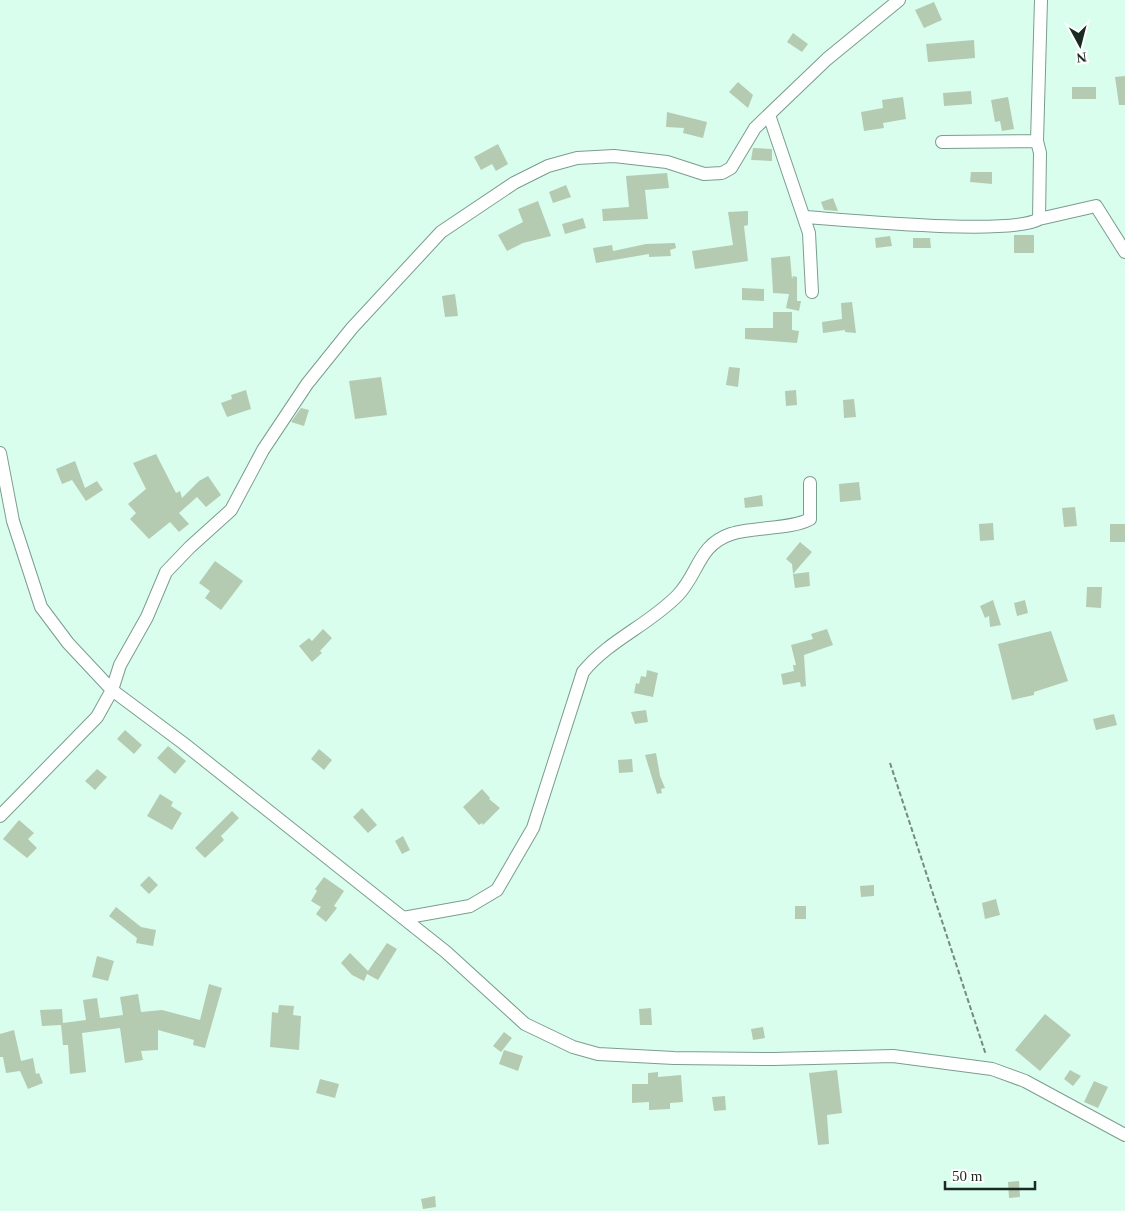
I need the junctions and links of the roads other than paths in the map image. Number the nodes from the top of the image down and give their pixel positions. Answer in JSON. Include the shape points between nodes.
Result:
{"nodes":[{"id":1,"x":899,"y":0,"type":"edge"},
{"id":2,"x":1041,"y":0,"type":"edge"},
{"id":3,"x":769,"y":115,"type":"junction"},
{"id":4,"x":1037,"y":141,"type":"junction"},
{"id":5,"x":942,"y":142,"type":"dead end"},
{"id":6,"x":805,"y":217,"type":"junction"},
{"id":7,"x":1039,"y":219,"type":"junction"},
{"id":8,"x":1125,"y":252,"type":"edge"},
{"id":9,"x":812,"y":292,"type":"dead end"},
{"id":10,"x":0,"y":453,"type":"edge"},
{"id":11,"x":810,"y":483,"type":"dead end"},
{"id":12,"x":112,"y":690,"type":"junction"},
{"id":13,"x":0,"y":816,"type":"edge"},
{"id":14,"x":403,"y":918,"type":"junction"},
{"id":15,"x":1125,"y":1135,"type":"edge"}],
"edges":[{"from":1,"to":3,"type":"street","via":[[827,59]]},
{"from":2,"to":4,"type":"street"},
{"from":3,"to":6,"type":"street"},
{"from":3,"to":12,"type":"street","via":[[755,128],[731,168],[722,173],[704,174],[667,162],[632,158],[578,158],[548,166],[514,183],[440,232],[352,328],[306,384],[263,450],[231,510],[166,572],[120,665]]},
{"from":4,"to":5,"type":"street"},
{"from":4,"to":7,"type":"street","via":[[1040,153]]},
{"from":6,"to":7,"type":"street","via":[[995,227],[1031,224]]},
{"from":6,"to":9,"type":"street"},
{"from":7,"to":8,"type":"street","via":[[1096,206]]},
{"from":10,"to":12,"type":"street","via":[[13,521],[41,607],[68,643]]},
{"from":11,"to":14,"type":"street","via":[[810,519],[731,534],[710,545],[678,596],[595,656],[583,672],[533,828],[497,890],[470,906]]},
{"from":12,"to":13,"type":"street","via":[[97,717]]},
{"from":12,"to":14,"type":"street"},
{"from":14,"to":15,"type":"street","via":[[446,952],[525,1024],[573,1047],[598,1054],[674,1058],[893,1056],[992,1069],[1025,1080]]}]}
